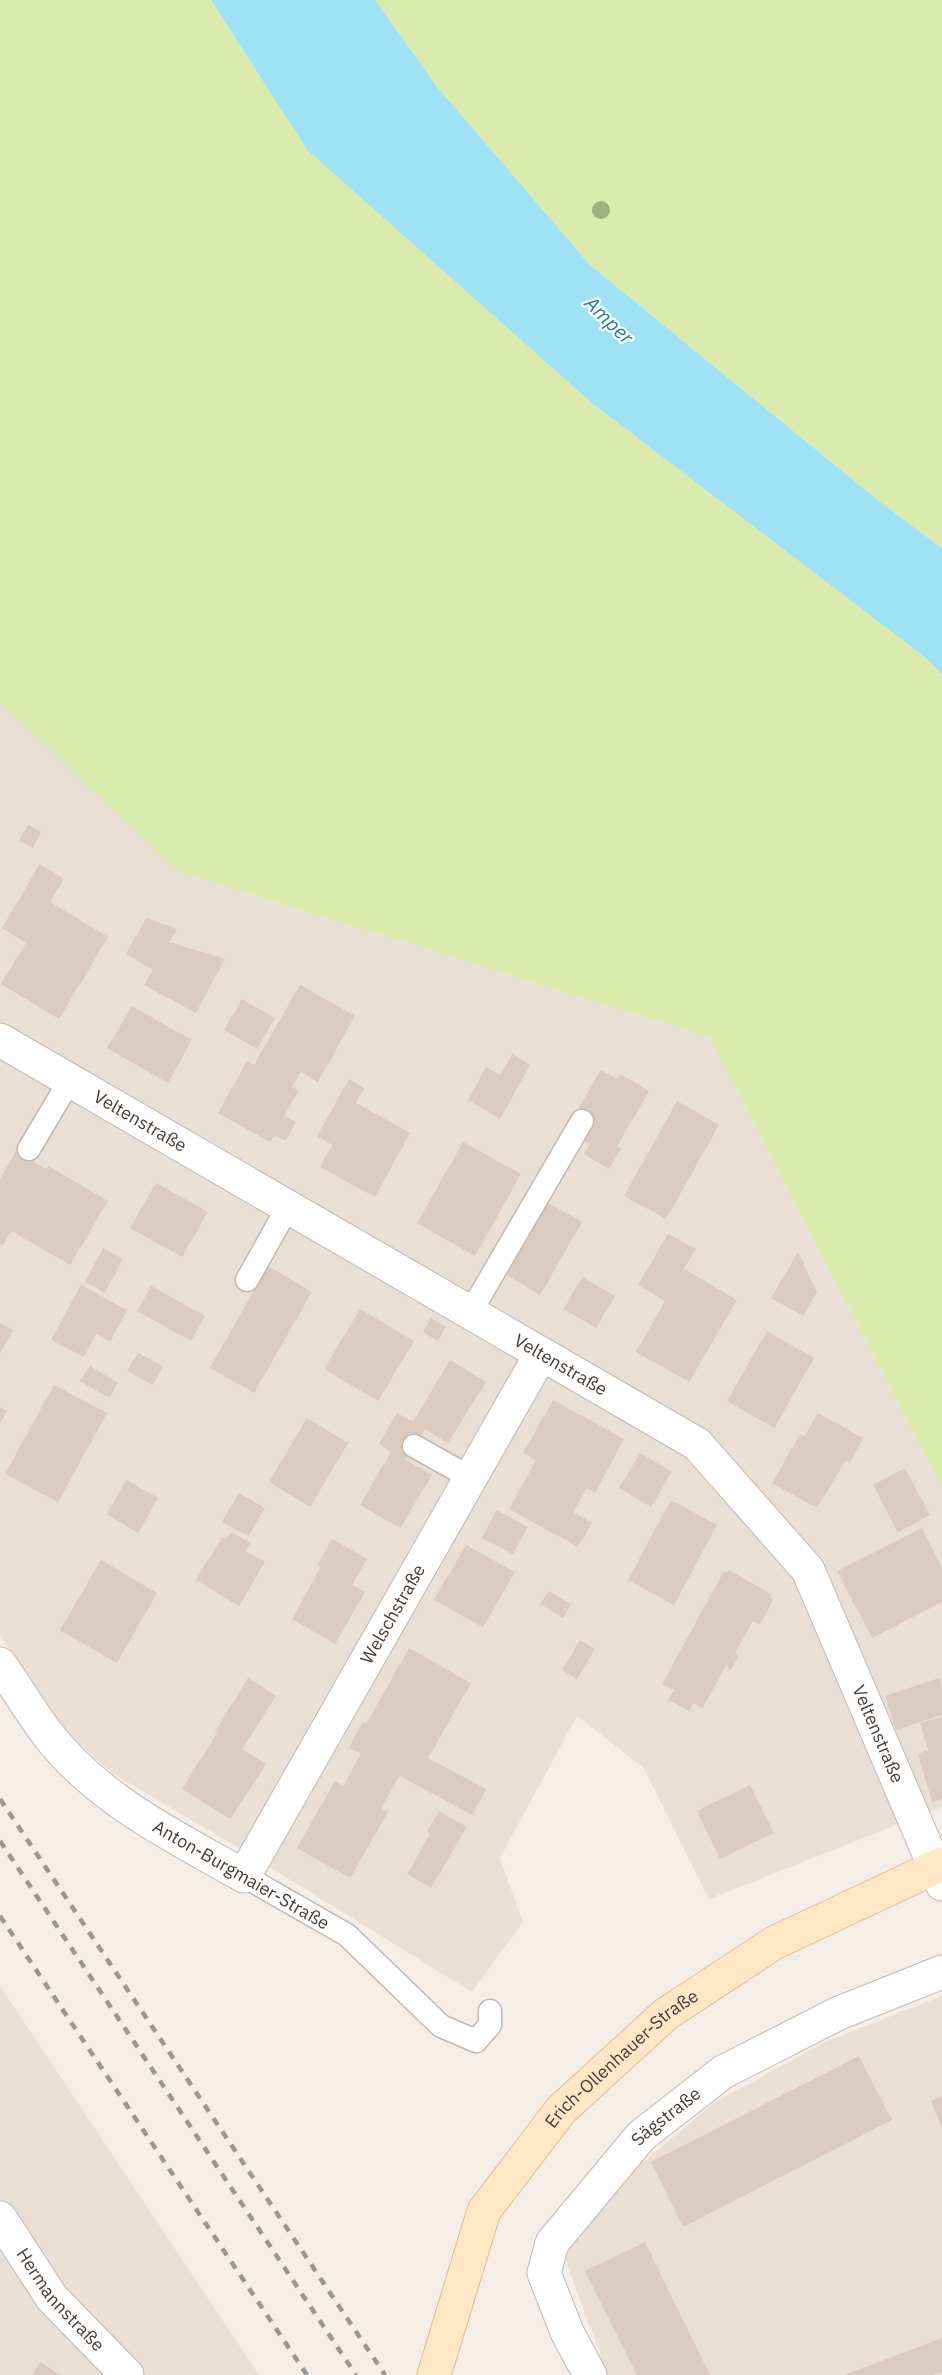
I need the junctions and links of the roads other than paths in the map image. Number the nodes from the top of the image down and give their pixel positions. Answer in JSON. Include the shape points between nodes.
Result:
{"nodes":[{"id":1,"x":0,"y":1040,"type":"edge"},
{"id":2,"x":70,"y":1080,"type":"junction"},
{"id":3,"x":582,"y":1120,"type":"dead end"},
{"id":4,"x":29,"y":1149,"type":"dead end"},
{"id":5,"x":288,"y":1207,"type":"junction"},
{"id":6,"x":247,"y":1280,"type":"dead end"},
{"id":7,"x":471,"y":1313,"type":"junction"},
{"id":8,"x":541,"y":1354,"type":"junction"},
{"id":9,"x":414,"y":1446,"type":"dead end"},
{"id":10,"x":471,"y":1478,"type":"junction"},
{"id":11,"x":0,"y":1664,"type":"edge"},
{"id":12,"x":939,"y":1872,"type":"edge"},
{"id":13,"x":244,"y":1876,"type":"junction"},
{"id":14,"x":942,"y":1972,"type":"edge"},
{"id":15,"x":490,"y":2011,"type":"dead end"},
{"id":16,"x":0,"y":2218,"type":"edge"},
{"id":17,"x":127,"y":2375,"type":"edge"},
{"id":18,"x":434,"y":2375,"type":"edge"},
{"id":19,"x":590,"y":2375,"type":"edge"}],
"edges":[{"from":1,"to":2,"type":"street","name":"Veltenstraße"},
{"from":2,"to":4,"type":"lane"},
{"from":2,"to":5,"type":"street","name":"Veltenstraße"},
{"from":3,"to":7,"type":"lane"},
{"from":5,"to":6,"type":"lane"},
{"from":5,"to":7,"type":"street","name":"Veltenstraße"},
{"from":7,"to":8,"type":"street","name":"Veltenstraße"},
{"from":8,"to":10,"type":"street","name":"Welschstraße"},
{"from":8,"to":12,"type":"street","name":"Veltenstraße","via":[[697,1444],[808,1570]]},
{"from":9,"to":10,"type":"lane"},
{"from":10,"to":13,"type":"street","name":"Welschstraße"},
{"from":11,"to":13,"type":"street","name":"Anton-Burgmaier-Straße","via":[[49,1736],[77,1766],[136,1815]]},
{"from":12,"to":18,"type":"street","name":"Erich-Ollenhauer-Straße","via":[[774,1942],[666,2014],[561,2110],[484,2211]]},
{"from":13,"to":15,"type":"lane","name":"Anton-Burgmaier-Straße","via":[[347,1935],[441,2026],[476,2041],[490,2025]]},
{"from":14,"to":19,"type":"street","name":"Sägstraße","via":[[839,2013],[723,2072],[641,2136],[552,2243],[544,2273],[567,2332]]},
{"from":16,"to":17,"type":"street","name":"Hermannstraße","via":[[52,2298]]}]}
